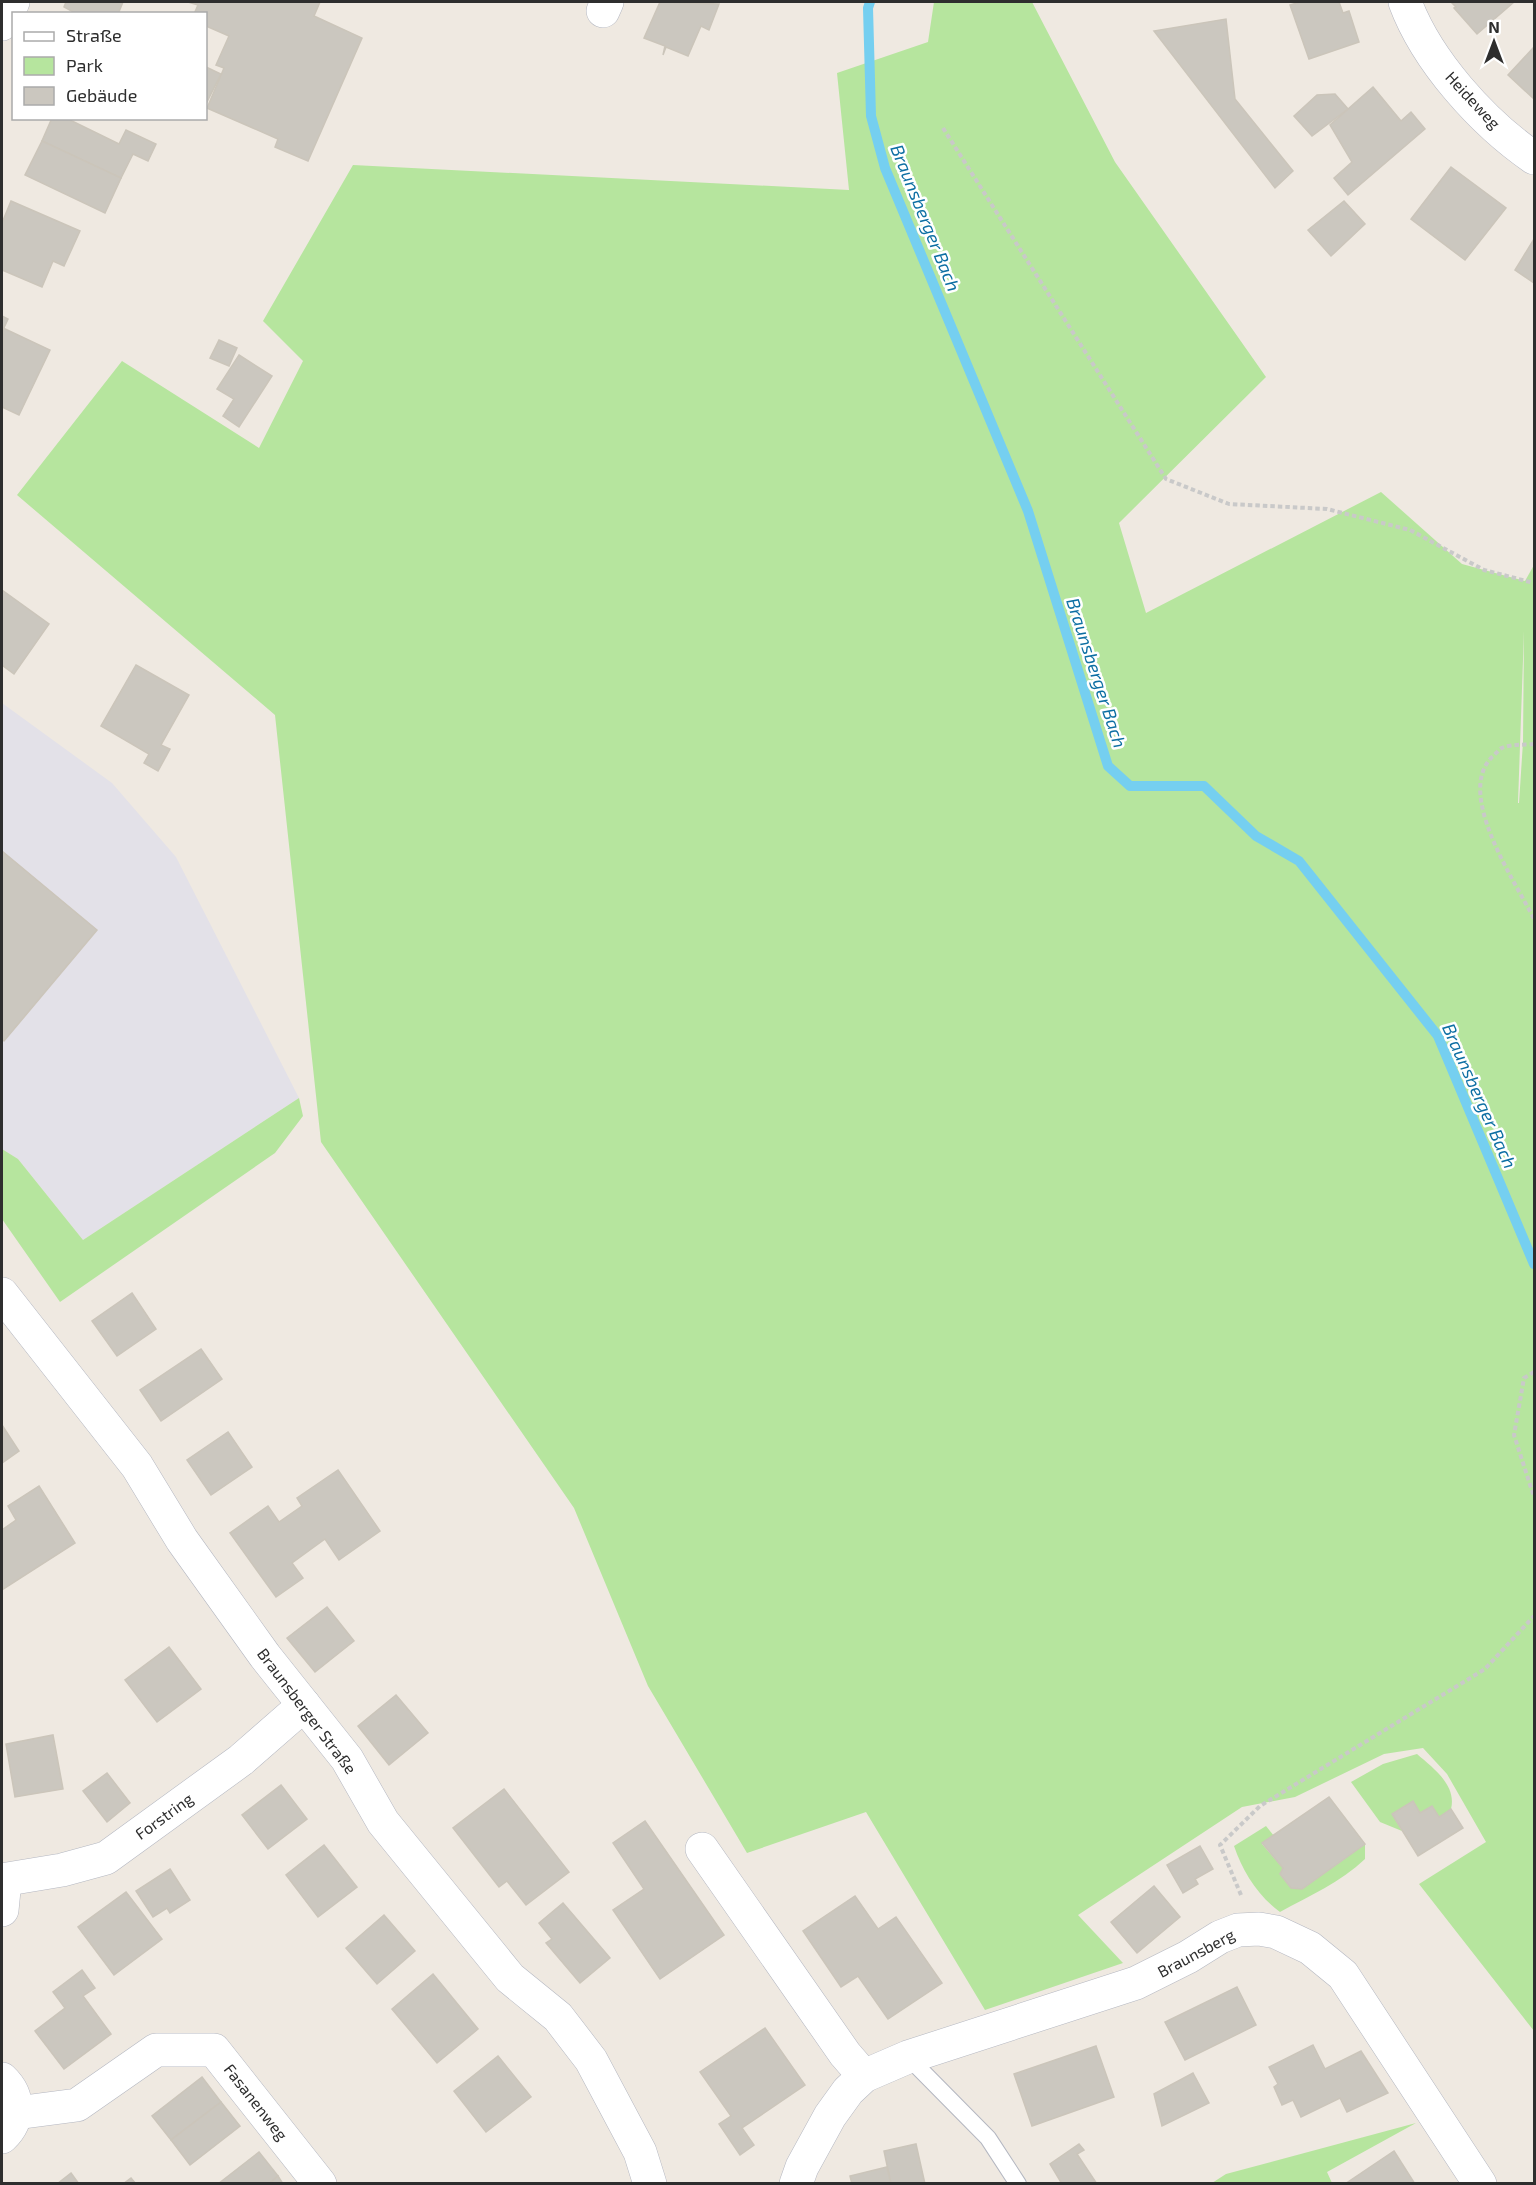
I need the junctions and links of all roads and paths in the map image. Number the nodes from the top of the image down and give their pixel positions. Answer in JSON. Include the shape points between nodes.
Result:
{"nodes":[{"id":1,"x":13,"y":2,"type":"edge"},
{"id":2,"x":1405,"y":2,"type":"edge"},
{"id":3,"x":2,"y":24,"type":"edge"},
{"id":4,"x":943,"y":128,"type":"dead end"},
{"id":5,"x":1534,"y":158,"type":"edge"},
{"id":6,"x":1534,"y":583,"type":"edge"},
{"id":7,"x":1534,"y":744,"type":"edge"},
{"id":8,"x":1534,"y":919,"type":"edge"},
{"id":9,"x":2,"y":1294,"type":"edge"},
{"id":10,"x":1534,"y":1372,"type":"edge"},
{"id":11,"x":1534,"y":1497,"type":"edge"},
{"id":12,"x":1534,"y":1616,"type":"edge"},
{"id":13,"x":304,"y":1705,"type":"junction"},
{"id":14,"x":702,"y":1849,"type":"dead end"},
{"id":15,"x":1229,"y":1871,"type":"dead end"},
{"id":16,"x":3,"y":1890,"type":"edge"},
{"id":17,"x":908,"y":2057,"type":"junction"},
{"id":18,"x":864,"y":2076,"type":"junction"},
{"id":19,"x":2,"y":2079,"type":"edge"},
{"id":20,"x":9,"y":2125,"type":"edge"},
{"id":21,"x":320,"y":2184,"type":"edge"},
{"id":22,"x":650,"y":2184,"type":"edge"},
{"id":23,"x":796,"y":2184,"type":"edge"},
{"id":24,"x":1018,"y":2184,"type":"edge"},
{"id":25,"x":1480,"y":2184,"type":"edge"}],
"edges":[{"from":1,"to":3,"type":"street"},
{"from":2,"to":5,"type":"street","name":"Heideweg","via":[[1414,25],[1454,84]]},
{"from":4,"to":6,"type":"path","via":[[1166,479],[1229,504],[1327,509],[1410,530],[1484,570]]},
{"from":7,"to":8,"type":"path","via":[[1502,748],[1486,763],[1479,778],[1489,830]]},
{"from":9,"to":13,"type":"street","name":"Braunsberger Straße","via":[[137,1466],[182,1540]]},
{"from":10,"to":11,"type":"path","via":[[1524,1378],[1514,1435]]},
{"from":12,"to":15,"type":"path","via":[[1485,1669],[1260,1806],[1220,1845]]},
{"from":13,"to":16,"type":"street","name":"Forstring","via":[[241,1760],[106,1858]]},
{"from":13,"to":22,"type":"street","name":"Braunsberger Straße","via":[[348,1758],[383,1822],[510,1978],[558,2017],[591,2060],[640,2152]]},
{"from":14,"to":18,"type":"street"},
{"from":17,"to":18,"type":"street","name":"Braunsberg"},
{"from":17,"to":24,"type":"lane","via":[[988,2138]]},
{"from":17,"to":25,"type":"street","name":"Braunsberg","via":[[1136,1983],[1238,1929],[1276,1932],[1310,1948],[1343,1975]]},
{"from":18,"to":23,"type":"street","name":"Braunsberg","via":[[830,2116]]},
{"from":19,"to":20,"type":"street","via":[[14,2094]]},
{"from":20,"to":21,"type":"street","name":"Fasanenweg","via":[[77,2105],[156,2050],[214,2050]]}]}
